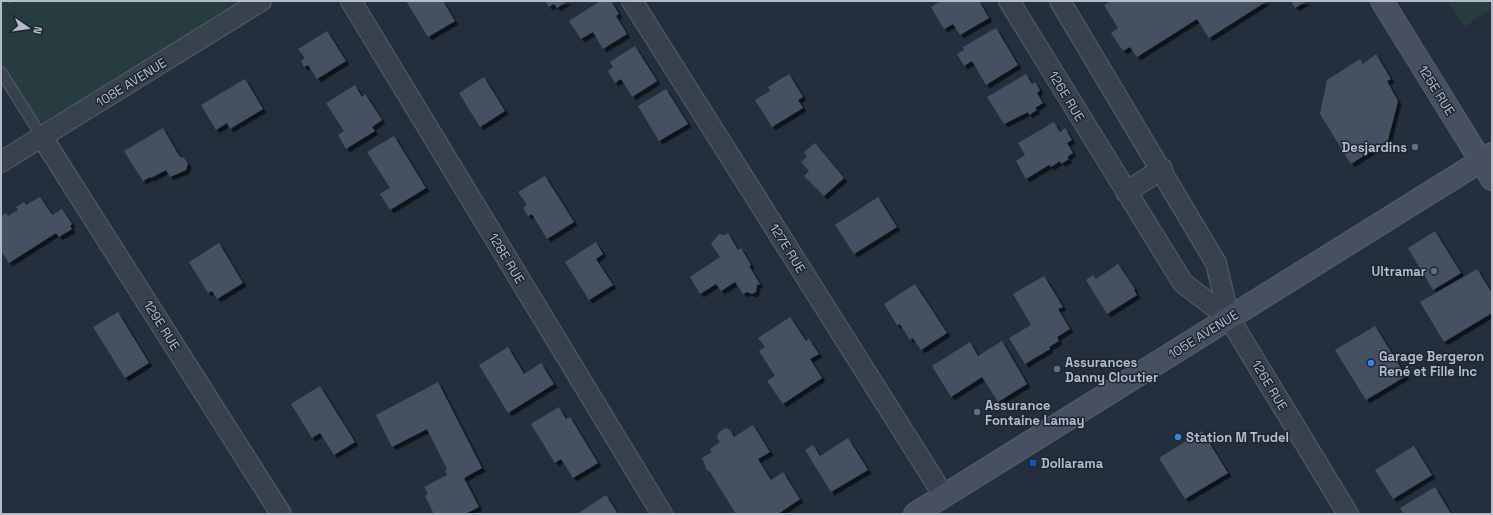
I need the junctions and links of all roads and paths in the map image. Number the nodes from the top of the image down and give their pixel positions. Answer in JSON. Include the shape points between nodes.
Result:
{"nodes":[{"id":1,"x":261,"y":1,"type":"edge"},
{"id":2,"x":351,"y":1,"type":"edge"},
{"id":3,"x":632,"y":1,"type":"edge"},
{"id":4,"x":1009,"y":1,"type":"edge"},
{"id":5,"x":1060,"y":1,"type":"edge"},
{"id":6,"x":1382,"y":1,"type":"edge"},
{"id":7,"x":1,"y":72,"type":"edge"},
{"id":8,"x":42,"y":137,"type":"junction"},
{"id":9,"x":1486,"y":157,"type":"edge"},
{"id":10,"x":1,"y":162,"type":"edge"},
{"id":11,"x":1162,"y":169,"type":"junction"},
{"id":12,"x":1492,"y":180,"type":"edge"},
{"id":13,"x":1126,"y":192,"type":"junction"},
{"id":14,"x":1229,"y":318,"type":"junction"},
{"id":15,"x":944,"y":496,"type":"junction"},
{"id":16,"x":282,"y":514,"type":"edge"},
{"id":17,"x":662,"y":514,"type":"edge"},
{"id":18,"x":915,"y":514,"type":"edge"},
{"id":19,"x":1348,"y":514,"type":"edge"}],
"edges":[{"from":1,"to":8,"type":"street","name":"108E AVENUE"},
{"from":2,"to":17,"type":"street","name":"128E RUE"},
{"from":3,"to":15,"type":"street","name":"127E RUE"},
{"from":4,"to":13,"type":"street","name":"126E RUE"},
{"from":5,"to":11,"type":"street","name":"126E RUE"},
{"from":6,"to":9,"type":"street","name":"125E RUE"},
{"from":7,"to":8,"type":"lane"},
{"from":8,"to":10,"type":"street","name":"108E AVENUE"},
{"from":8,"to":16,"type":"street","name":"129E RUE"},
{"from":9,"to":12,"type":"street","name":"125E RUE"},
{"from":9,"to":14,"type":"street","name":"105E AVENUE"},
{"from":11,"to":13,"type":"street"},
{"from":11,"to":14,"type":"street","name":"126E RUE","via":[[1216,263]]},
{"from":13,"to":14,"type":"street","name":"126E RUE","via":[[1183,283]]},
{"from":14,"to":15,"type":"street","name":"105E AVENUE"},
{"from":14,"to":19,"type":"street","name":"126E RUE"},
{"from":15,"to":18,"type":"street","name":"105E AVENUE"}]}
